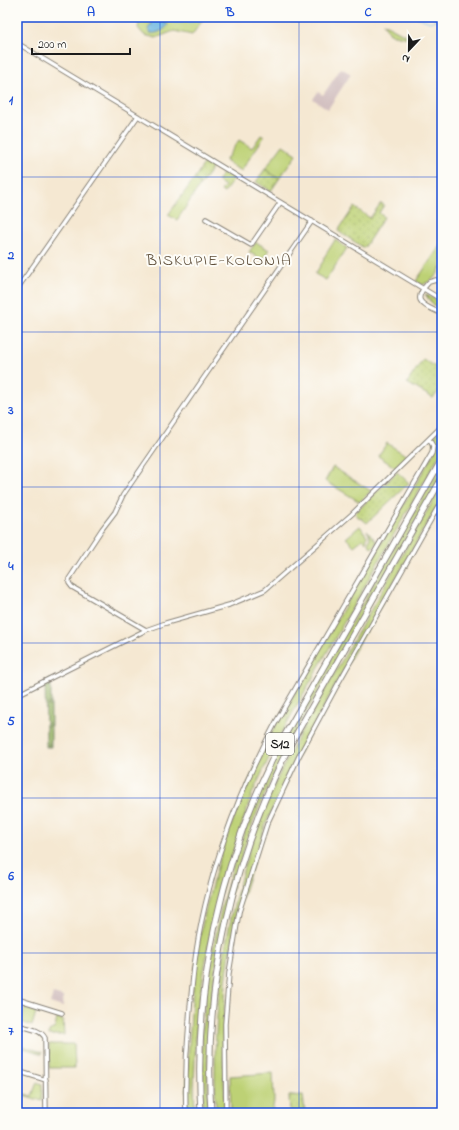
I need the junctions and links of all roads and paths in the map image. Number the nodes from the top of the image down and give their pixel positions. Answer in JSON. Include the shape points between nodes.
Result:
{"nodes":[{"id":1,"x":17,"y":43,"type":"edge"},
{"id":2,"x":138,"y":116,"type":"junction"},
{"id":3,"x":280,"y":202,"type":"junction"},
{"id":4,"x":206,"y":219,"type":"dead end"},
{"id":5,"x":312,"y":221,"type":"junction"},
{"id":6,"x":442,"y":283,"type":"edge"},
{"id":7,"x":17,"y":289,"type":"edge"},
{"id":8,"x":424,"y":289,"type":"junction"},
{"id":9,"x":442,"y":300,"type":"edge"},
{"id":10,"x":442,"y":314,"type":"edge"},
{"id":11,"x":442,"y":426,"type":"edge"},
{"id":12,"x":429,"y":439,"type":"junction"},
{"id":13,"x":442,"y":459,"type":"edge"},
{"id":14,"x":442,"y":478,"type":"edge"},
{"id":15,"x":442,"y":500,"type":"edge"},
{"id":16,"x":146,"y":630,"type":"junction"},
{"id":17,"x":17,"y":695,"type":"edge"},
{"id":18,"x":17,"y":999,"type":"edge"},
{"id":19,"x":62,"y":1013,"type":"dead end"},
{"id":20,"x":17,"y":1025,"type":"edge"},
{"id":21,"x":17,"y":1071,"type":"edge"},
{"id":22,"x":46,"y":1080,"type":"junction"},
{"id":23,"x":46,"y":1113,"type":"edge"},
{"id":24,"x":186,"y":1113,"type":"edge"},
{"id":25,"x":201,"y":1113,"type":"edge"},
{"id":26,"x":211,"y":1113,"type":"edge"},
{"id":27,"x":226,"y":1113,"type":"edge"}],
"edges":[{"from":1,"to":2,"type":"street"},
{"from":2,"to":3,"type":"street"},
{"from":2,"to":7,"type":"street"},
{"from":3,"to":4,"type":"street","via":[[251,245]]},
{"from":3,"to":5,"type":"street"},
{"from":5,"to":8,"type":"street"},
{"from":5,"to":16,"type":"street","via":[[134,479],[115,512],[69,579],[72,587]]},
{"from":6,"to":8,"type":"street","via":[[431,281]]},
{"from":8,"to":9,"type":"street"},
{"from":8,"to":10,"type":"street","via":[[420,296],[422,304]]},
{"from":11,"to":12,"type":"street"},
{"from":12,"to":16,"type":"street","via":[[352,514],[265,590],[230,605]]},
{"from":12,"to":24,"type":"street","via":[[433,446],[432,453],[261,750],[217,861],[194,966],[186,1059]]},
{"from":13,"to":25,"type":"highway","number":"S12","via":[[285,735],[240,835],[220,901],[207,966],[200,1031]]},
{"from":14,"to":26,"type":"highway","number":"S12","via":[[290,745],[250,836],[230,904],[215,980],[210,1050]]},
{"from":15,"to":27,"type":"street","via":[[339,682],[267,824],[239,912],[230,966],[225,1024]]},
{"from":16,"to":17,"type":"street"},
{"from":18,"to":19,"type":"street"},
{"from":20,"to":22,"type":"street","via":[[40,1032],[44,1036]]},
{"from":21,"to":22,"type":"street"},
{"from":22,"to":23,"type":"street"}]}
